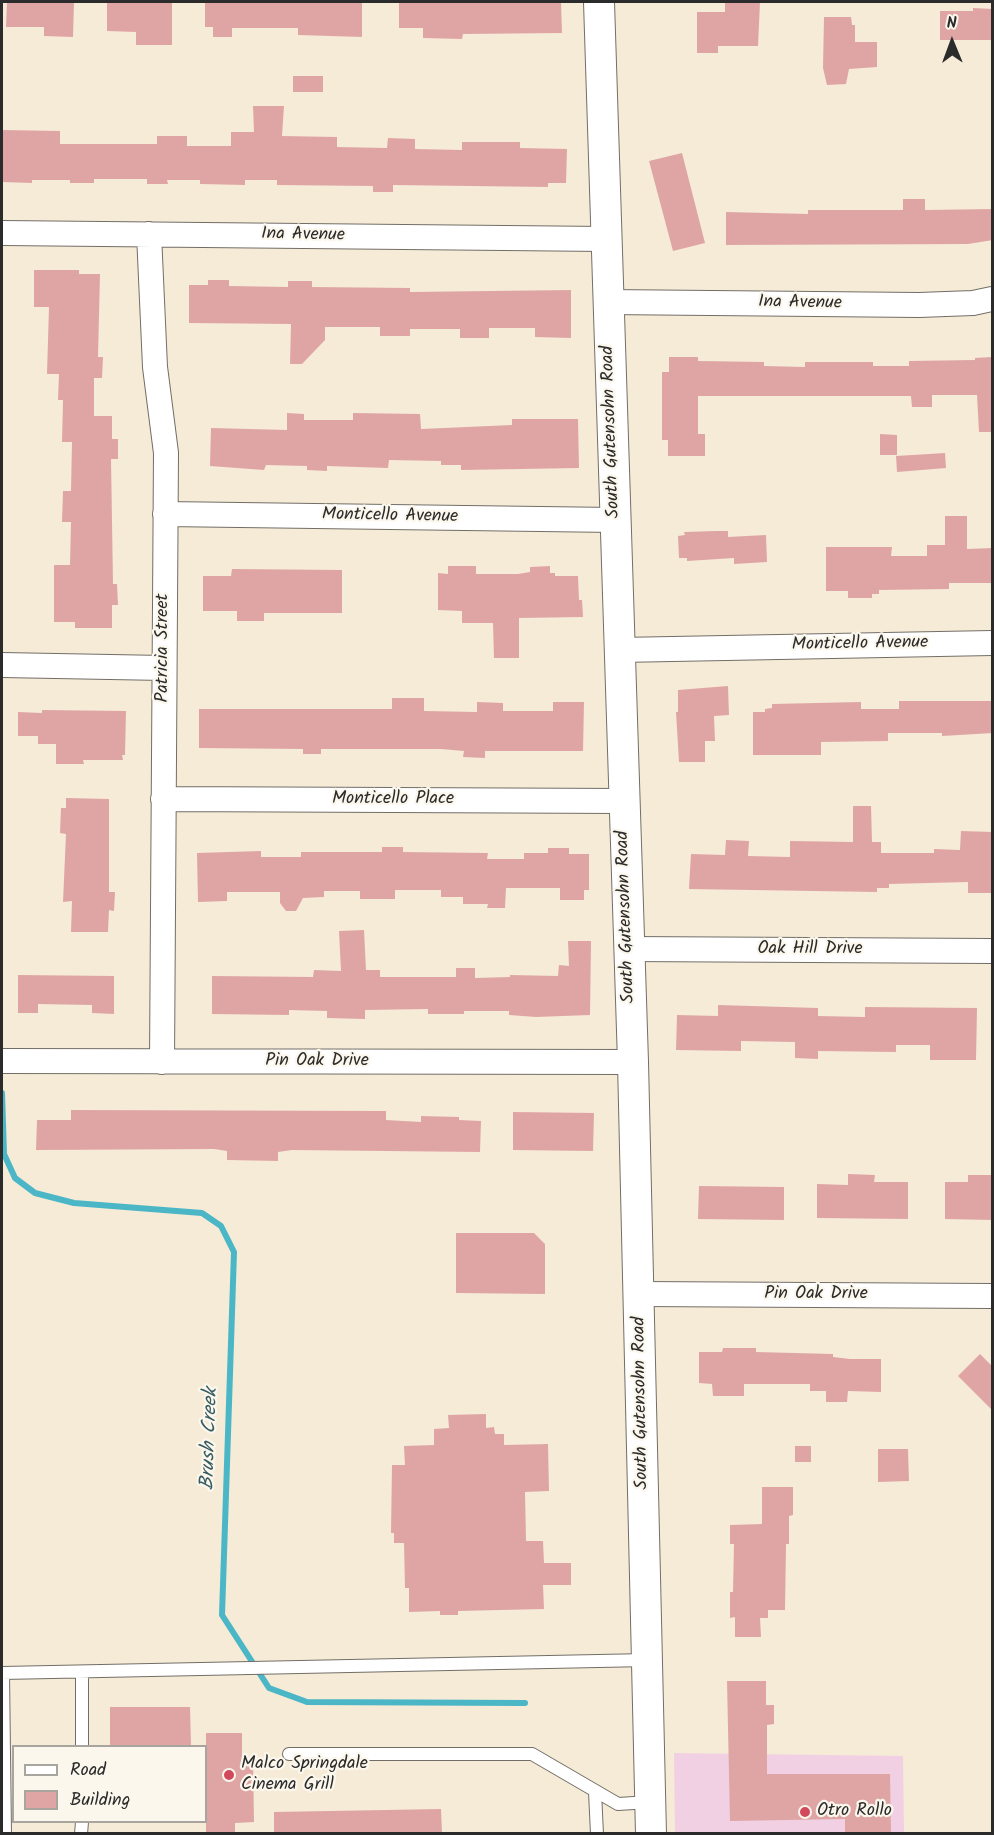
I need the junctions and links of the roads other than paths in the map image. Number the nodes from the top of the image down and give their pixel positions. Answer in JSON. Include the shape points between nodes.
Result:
{"nodes":[{"id":1,"x":599,"y":2,"type":"edge"},
{"id":2,"x":2,"y":233,"type":"edge"},
{"id":3,"x":149,"y":234,"type":"junction"},
{"id":4,"x":606,"y":239,"type":"junction"},
{"id":5,"x":993,"y":299,"type":"edge"},
{"id":6,"x":608,"y":302,"type":"junction"},
{"id":7,"x":165,"y":514,"type":"junction"},
{"id":8,"x":615,"y":520,"type":"junction"},
{"id":9,"x":993,"y":643,"type":"edge"},
{"id":10,"x":619,"y":650,"type":"junction"},
{"id":11,"x":2,"y":665,"type":"edge"},
{"id":12,"x":164,"y":668,"type":"junction"},
{"id":13,"x":163,"y":799,"type":"junction"},
{"id":14,"x":623,"y":801,"type":"junction"},
{"id":15,"x":627,"y":949,"type":"junction"},
{"id":16,"x":993,"y":951,"type":"edge"},
{"id":17,"x":8,"y":1061,"type":"edge"},
{"id":18,"x":162,"y":1062,"type":"junction"},
{"id":19,"x":633,"y":1062,"type":"junction"},
{"id":20,"x":639,"y":1294,"type":"junction"},
{"id":21,"x":993,"y":1296,"type":"edge"},
{"id":22,"x":649,"y":1660,"type":"junction"},
{"id":23,"x":82,"y":1672,"type":"junction"},
{"id":24,"x":2,"y":1673,"type":"edge"},
{"id":25,"x":82,"y":1745,"type":"edge"},
{"id":26,"x":288,"y":1754,"type":"dead end"},
{"id":27,"x":595,"y":1792,"type":"junction"},
{"id":28,"x":651,"y":1802,"type":"junction"},
{"id":29,"x":5,"y":1833,"type":"edge"},
{"id":30,"x":597,"y":1833,"type":"edge"},
{"id":31,"x":651,"y":1833,"type":"edge"}],
"edges":[{"from":1,"to":4,"type":"street","name":"South Gutensohn Road"},
{"from":2,"to":3,"type":"street","name":"Ina Avenue"},
{"from":3,"to":4,"type":"street","name":"Ina Avenue"},
{"from":3,"to":7,"type":"street","name":"Patricia Street","via":[[154,358],[166,453]]},
{"from":4,"to":6,"type":"street","name":"South Gutensohn Road"},
{"from":5,"to":6,"type":"street","name":"Ina Avenue","via":[[919,305]]},
{"from":6,"to":8,"type":"street","name":"South Gutensohn Road"},
{"from":7,"to":8,"type":"street","name":"Monticello Avenue"},
{"from":7,"to":12,"type":"street","name":"Patricia Street"},
{"from":8,"to":10,"type":"street","name":"South Gutensohn Road"},
{"from":9,"to":10,"type":"street","name":"Monticello Avenue"},
{"from":10,"to":14,"type":"street","name":"South Gutensohn Road"},
{"from":11,"to":12,"type":"street"},
{"from":12,"to":13,"type":"street","name":"Patricia Street"},
{"from":13,"to":14,"type":"street","name":"Monticello Place"},
{"from":13,"to":18,"type":"street","name":"Patricia Street"},
{"from":14,"to":15,"type":"street","name":"South Gutensohn Road"},
{"from":15,"to":16,"type":"street","name":"Oak Hill Drive"},
{"from":15,"to":19,"type":"street","name":"South Gutensohn Road"},
{"from":17,"to":18,"type":"street","name":"Pin Oak Drive"},
{"from":18,"to":19,"type":"street","name":"Pin Oak Drive"},
{"from":19,"to":20,"type":"street","name":"South Gutensohn Road"},
{"from":20,"to":21,"type":"street","name":"Pin Oak Drive"},
{"from":20,"to":22,"type":"street","name":"South Gutensohn Road"},
{"from":22,"to":23,"type":"lane"},
{"from":22,"to":28,"type":"street","name":"South Gutensohn Road"},
{"from":23,"to":24,"type":"lane"},
{"from":23,"to":25,"type":"lane"},
{"from":24,"to":29,"type":"lane"},
{"from":26,"to":27,"type":"lane","via":[[532,1754]]},
{"from":27,"to":28,"type":"lane","via":[[618,1804]]},
{"from":27,"to":30,"type":"lane"},
{"from":28,"to":31,"type":"street","name":"South Gutensohn Road"}]}
